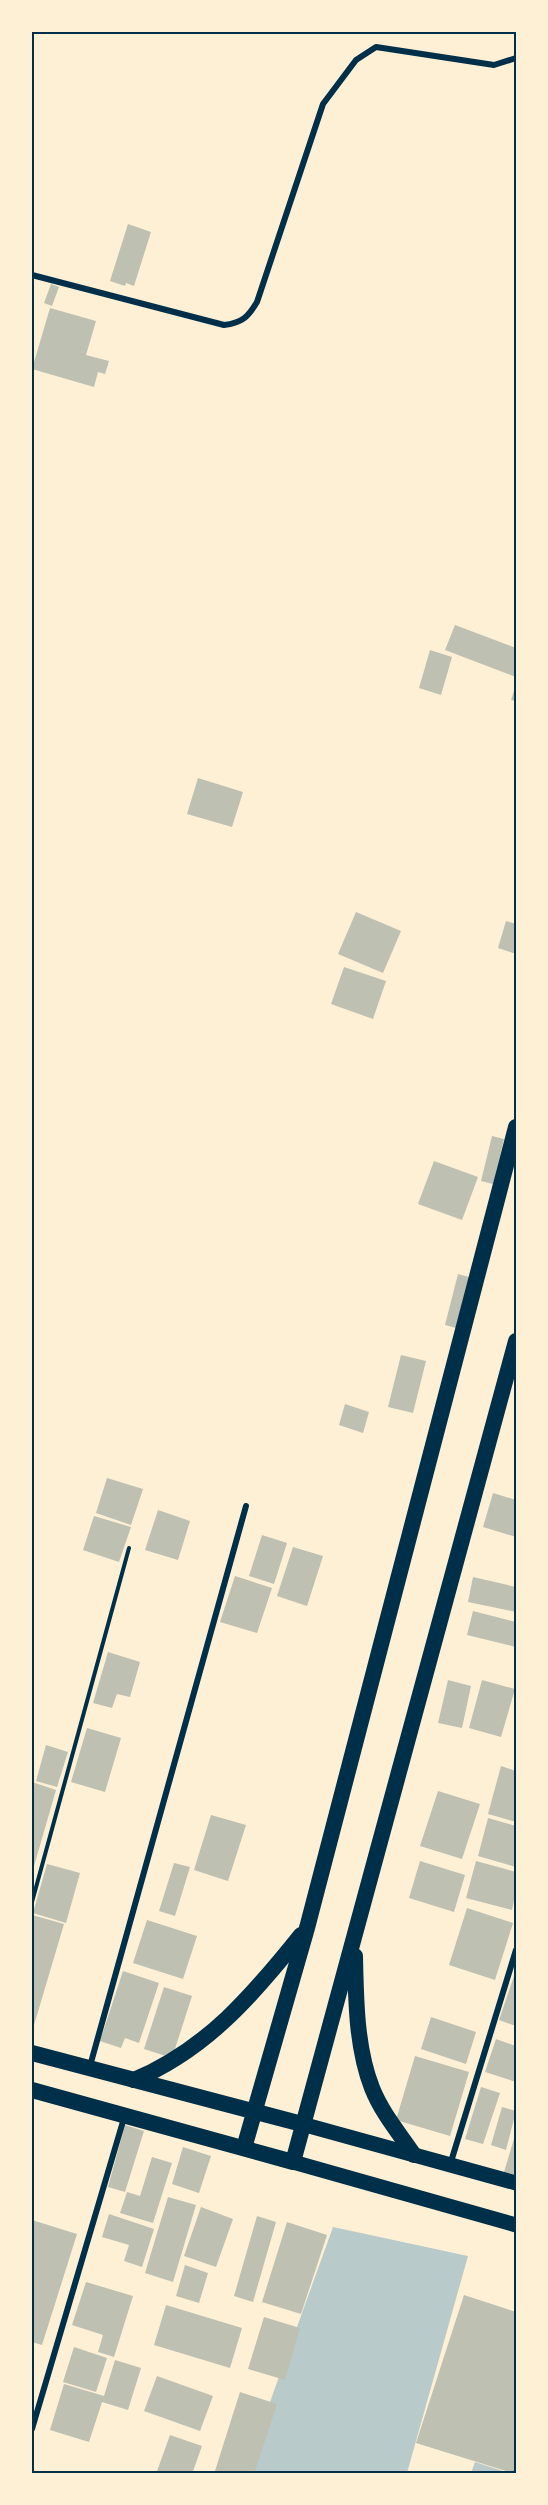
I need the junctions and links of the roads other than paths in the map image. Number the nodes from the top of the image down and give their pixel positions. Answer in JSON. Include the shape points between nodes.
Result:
{"nodes":[{"id":1,"x":516,"y":58,"type":"edge"},
{"id":2,"x":32,"y":275,"type":"edge"},
{"id":3,"x":516,"y":1127,"type":"edge"},
{"id":4,"x":516,"y":1341,"type":"edge"},
{"id":5,"x":246,"y":1506,"type":"dead end"},
{"id":6,"x":307,"y":1928,"type":"junction"},
{"id":7,"x":354,"y":1940,"type":"junction"},
{"id":8,"x":516,"y":1950,"type":"edge"},
{"id":9,"x":32,"y":2053,"type":"edge"},
{"id":10,"x":89,"y":2068,"type":"junction"},
{"id":11,"x":134,"y":2080,"type":"junction"},
{"id":12,"x":32,"y":2090,"type":"edge"},
{"id":13,"x":254,"y":2111,"type":"junction"},
{"id":14,"x":125,"y":2115,"type":"junction"},
{"id":15,"x":302,"y":2124,"type":"junction"},
{"id":16,"x":244,"y":2148,"type":"junction"},
{"id":17,"x":414,"y":2155,"type":"junction"},
{"id":18,"x":293,"y":2162,"type":"junction"},
{"id":19,"x":450,"y":2164,"type":"junction"},
{"id":20,"x":516,"y":2183,"type":"edge"},
{"id":21,"x":516,"y":2225,"type":"edge"},
{"id":22,"x":32,"y":2429,"type":"edge"}],
"edges":[{"from":1,"to":2,"type":"street","via":[[494,65],[376,47],[356,60],[323,104],[257,302],[248,318],[237,324],[224,325]]},
{"from":3,"to":6,"type":"highway"},
{"from":4,"to":7,"type":"highway"},
{"from":5,"to":10,"type":"street"},
{"from":6,"to":11,"type":"highway","via":[[267,1978],[199,2045],[165,2067]]},
{"from":6,"to":13,"type":"highway"},
{"from":7,"to":15,"type":"highway"},
{"from":7,"to":17,"type":"highway","via":[[363,2056],[372,2088],[386,2116]]},
{"from":8,"to":19,"type":"street"},
{"from":9,"to":10,"type":"highway"},
{"from":10,"to":11,"type":"highway"},
{"from":11,"to":13,"type":"highway"},
{"from":12,"to":14,"type":"highway"},
{"from":13,"to":15,"type":"highway"},
{"from":13,"to":16,"type":"highway"},
{"from":14,"to":16,"type":"highway"},
{"from":14,"to":22,"type":"street"},
{"from":15,"to":17,"type":"main road"},
{"from":15,"to":18,"type":"highway"},
{"from":16,"to":18,"type":"highway"},
{"from":17,"to":19,"type":"main road"},
{"from":18,"to":21,"type":"main road"},
{"from":19,"to":20,"type":"main road"}]}
